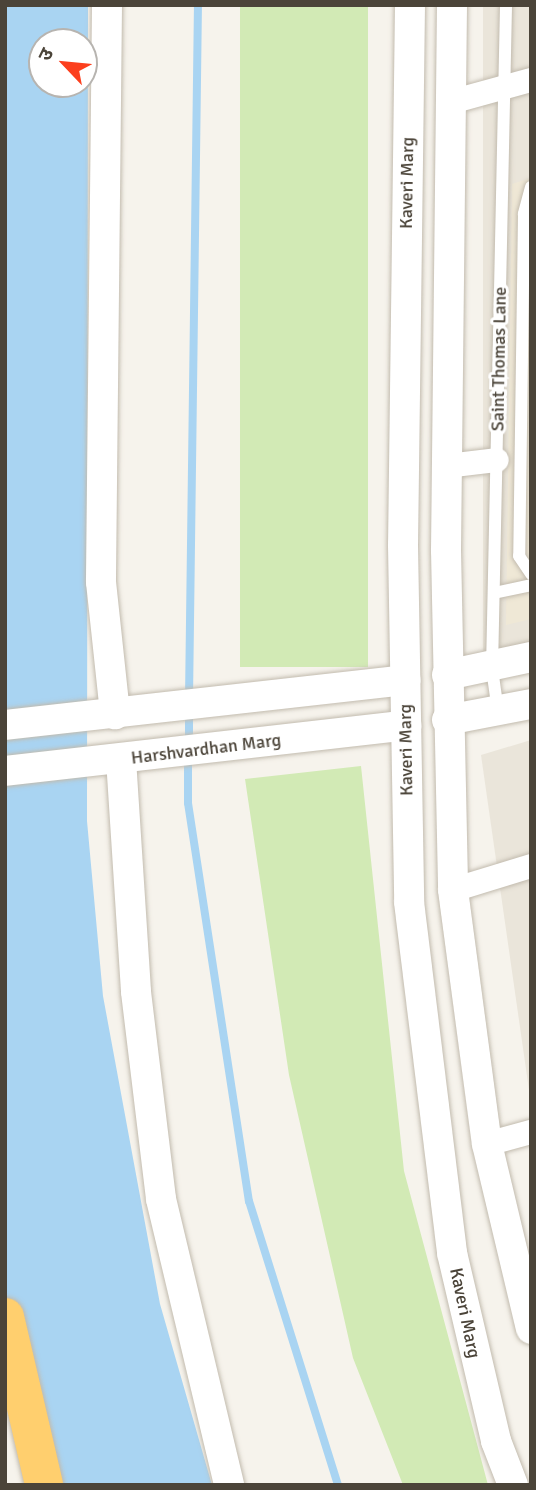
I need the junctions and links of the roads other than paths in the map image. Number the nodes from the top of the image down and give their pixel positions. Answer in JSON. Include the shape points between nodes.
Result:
{"nodes":[{"id":1,"x":107,"y":5,"type":"edge"},
{"id":2,"x":410,"y":5,"type":"edge"},
{"id":3,"x":452,"y":5,"type":"edge"},
{"id":4,"x":506,"y":5,"type":"edge"},
{"id":5,"x":531,"y":80,"type":"edge"},
{"id":6,"x":505,"y":87,"type":"junction"},
{"id":7,"x":451,"y":102,"type":"junction"},
{"id":8,"x":531,"y":187,"type":"edge"},
{"id":9,"x":526,"y":200,"type":"junction"},
{"id":10,"x":502,"y":205,"type":"junction"},
{"id":11,"x":521,"y":448,"type":"junction"},
{"id":12,"x":497,"y":455,"type":"junction"},
{"id":13,"x":447,"y":466,"type":"junction"},
{"id":14,"x":531,"y":574,"type":"edge"},
{"id":15,"x":531,"y":585,"type":"edge"},
{"id":16,"x":494,"y":593,"type":"junction"},
{"id":17,"x":531,"y":657,"type":"edge"},
{"id":18,"x":492,"y":669,"type":"junction"},
{"id":19,"x":447,"y":675,"type":"junction"},
{"id":20,"x":405,"y":680,"type":"junction"},
{"id":21,"x":531,"y":704,"type":"edge"},
{"id":22,"x":498,"y":713,"type":"junction"},
{"id":23,"x":107,"y":715,"type":"junction"},
{"id":24,"x":447,"y":720,"type":"junction"},
{"id":25,"x":5,"y":725,"type":"edge"},
{"id":26,"x":406,"y":725,"type":"junction"},
{"id":27,"x":111,"y":761,"type":"junction"},
{"id":28,"x":5,"y":771,"type":"edge"},
{"id":29,"x":531,"y":866,"type":"edge"},
{"id":30,"x":453,"y":890,"type":"junction"},
{"id":31,"x":531,"y":1132,"type":"edge"},
{"id":32,"x":487,"y":1144,"type":"junction"},
{"id":33,"x":5,"y":1317,"type":"edge"},
{"id":34,"x":531,"y":1329,"type":"edge"},
{"id":35,"x":44,"y":1485,"type":"edge"},
{"id":36,"x":229,"y":1485,"type":"edge"},
{"id":37,"x":513,"y":1485,"type":"edge"}],
"edges":[{"from":1,"to":23,"type":"street","via":[[101,582]]},
{"from":2,"to":20,"type":"street","name":"Kaveri Marg"},
{"from":3,"to":7,"type":"street"},
{"from":4,"to":6,"type":"lane","name":"Saint Thomas Lane"},
{"from":5,"to":6,"type":"street"},
{"from":6,"to":7,"type":"street"},
{"from":6,"to":10,"type":"lane","name":"Saint Thomas Lane"},
{"from":7,"to":13,"type":"street"},
{"from":8,"to":9,"type":"lane"},
{"from":9,"to":10,"type":"lane"},
{"from":9,"to":11,"type":"lane"},
{"from":10,"to":12,"type":"lane","name":"Saint Thomas Lane"},
{"from":11,"to":12,"type":"lane"},
{"from":11,"to":14,"type":"lane","via":[[519,556]]},
{"from":12,"to":13,"type":"street"},
{"from":12,"to":16,"type":"lane","name":"Saint Thomas Lane"},
{"from":13,"to":19,"type":"street"},
{"from":15,"to":16,"type":"lane"},
{"from":16,"to":18,"type":"lane","name":"Saint Thomas Lane"},
{"from":17,"to":18,"type":"street"},
{"from":18,"to":19,"type":"street"},
{"from":18,"to":22,"type":"lane","name":"Saint Thomas Lane"},
{"from":19,"to":24,"type":"street"},
{"from":20,"to":23,"type":"street"},
{"from":20,"to":26,"type":"street","name":"Kaveri Marg"},
{"from":21,"to":22,"type":"street"},
{"from":22,"to":24,"type":"street"},
{"from":23,"to":25,"type":"street"},
{"from":24,"to":30,"type":"street"},
{"from":26,"to":27,"type":"street","name":"Harshvardhan Marg"},
{"from":26,"to":37,"type":"street","name":"Kaveri Marg","via":[[409,902],[435,1146],[473,1353]]},
{"from":27,"to":28,"type":"street","name":"Harshvardhan Marg"},
{"from":27,"to":36,"type":"street","via":[[160,1199]]},
{"from":29,"to":30,"type":"street"},
{"from":30,"to":32,"type":"street"},
{"from":31,"to":32,"type":"street"},
{"from":32,"to":34,"type":"street"},
{"from":33,"to":35,"type":"highway"}]}
